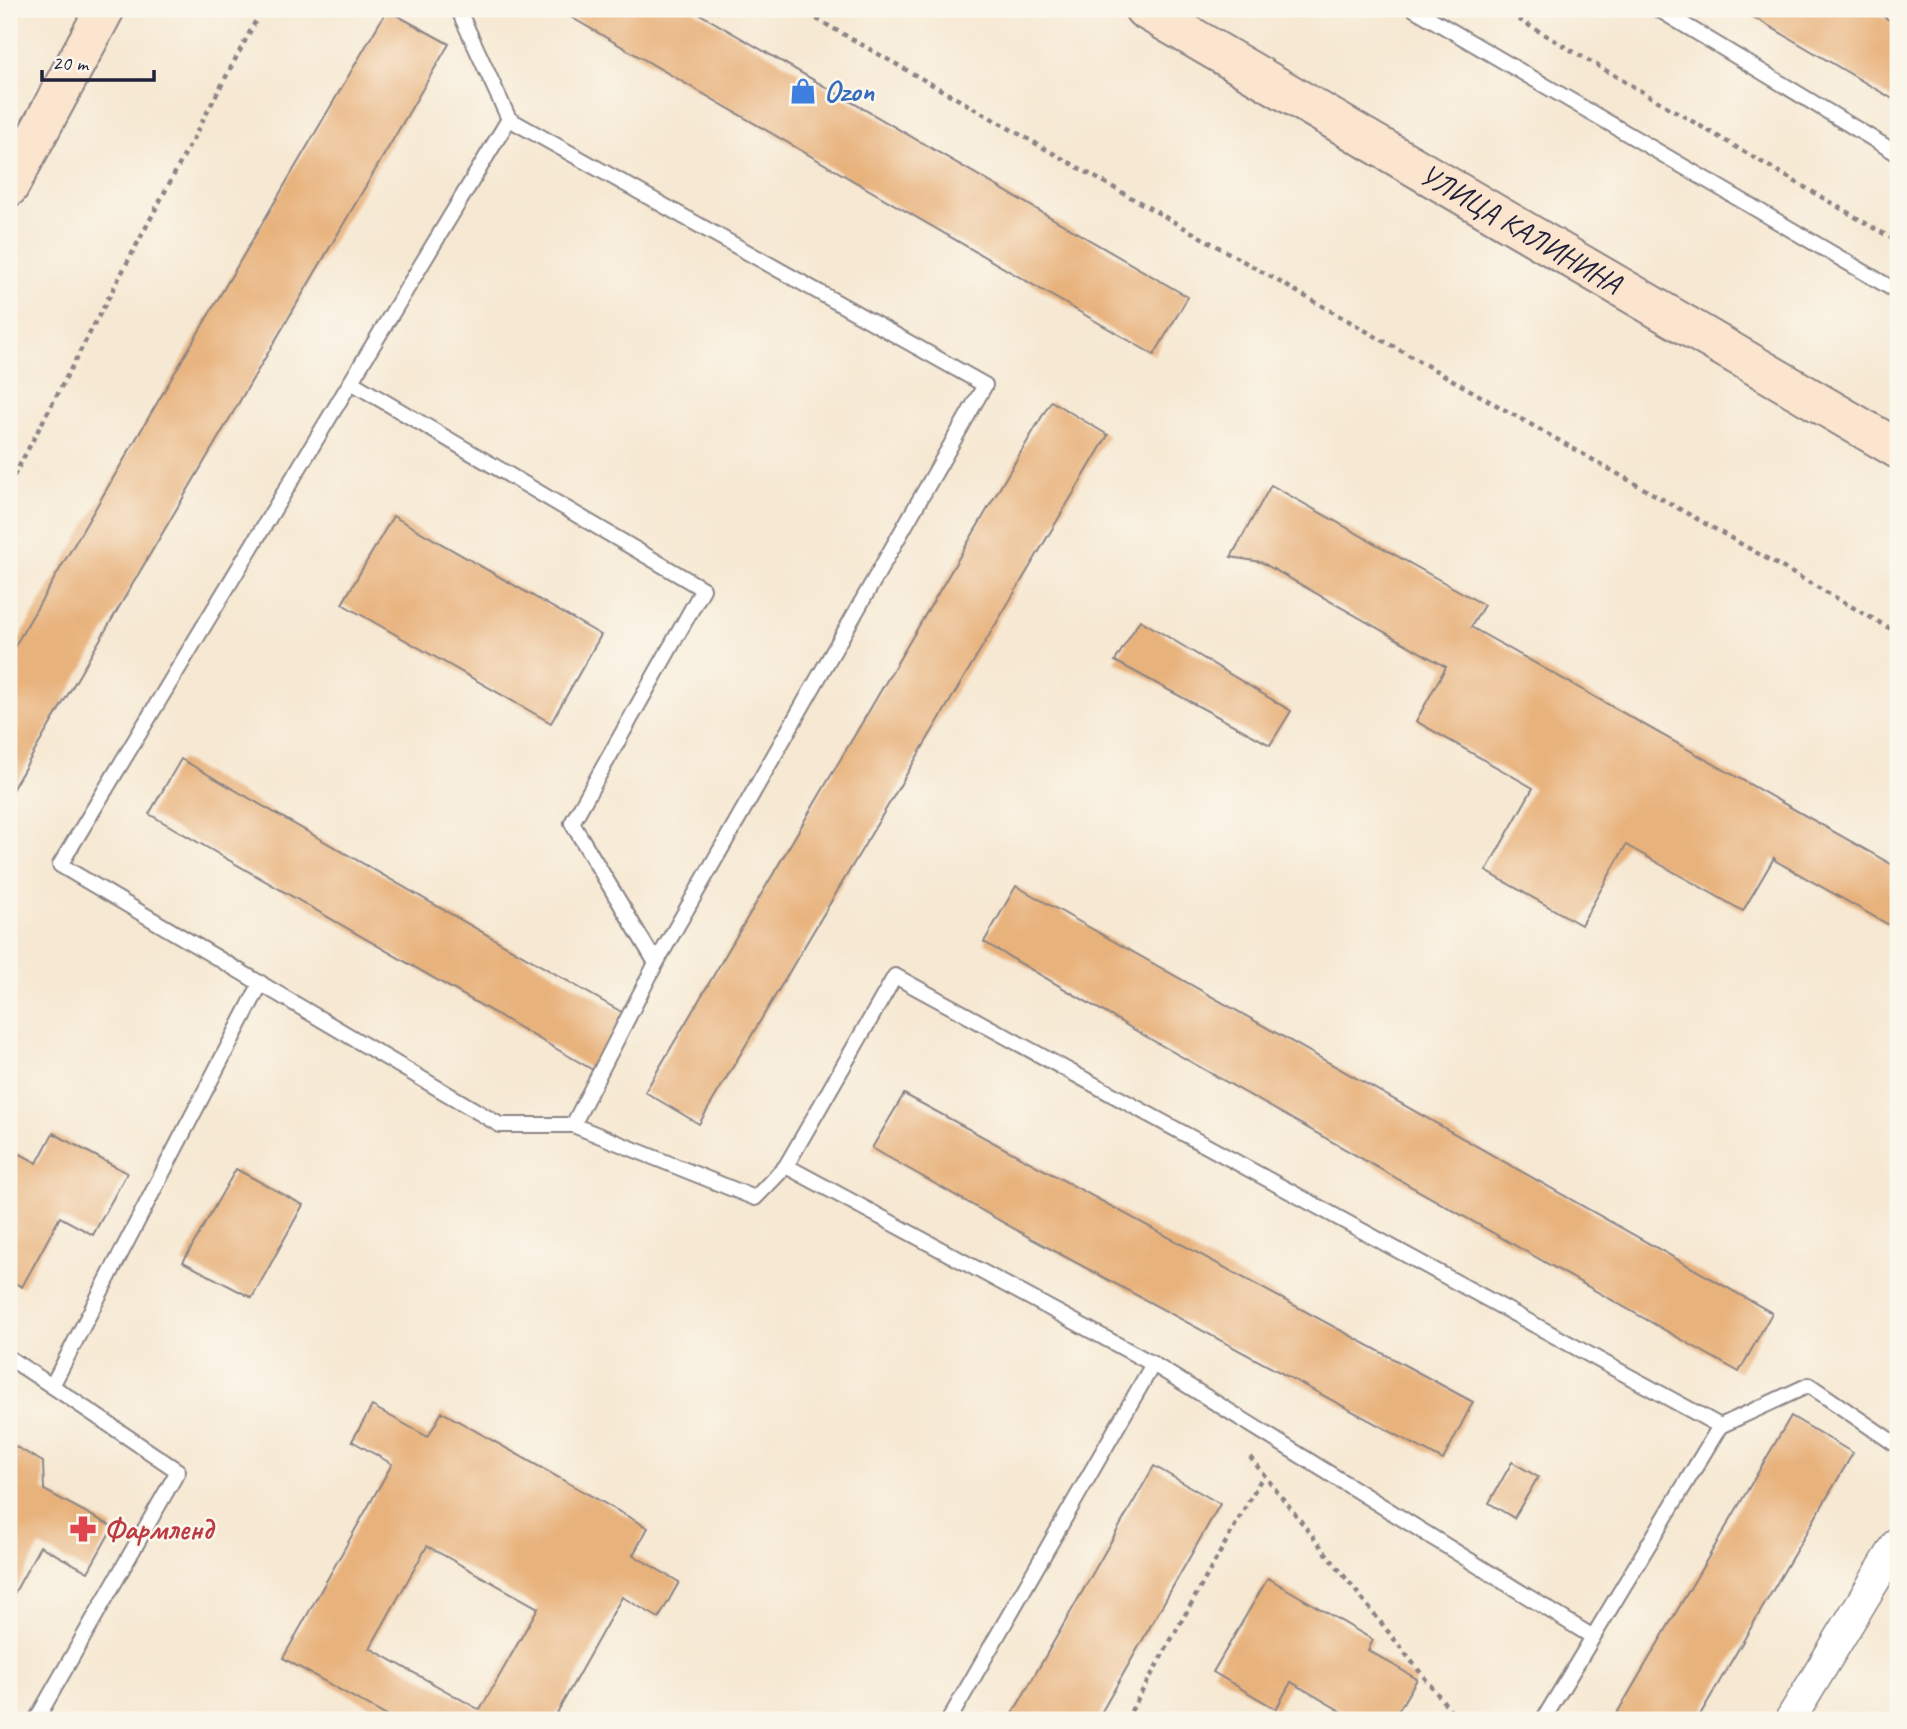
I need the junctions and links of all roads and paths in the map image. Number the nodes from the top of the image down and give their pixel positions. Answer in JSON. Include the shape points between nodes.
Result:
{"nodes":[{"id":1,"x":105,"y":9,"type":"edge"},
{"id":2,"x":262,"y":9,"type":"edge"},
{"id":3,"x":458,"y":9,"type":"edge"},
{"id":4,"x":799,"y":9,"type":"edge"},
{"id":5,"x":1143,"y":9,"type":"edge"},
{"id":6,"x":1414,"y":9,"type":"edge"},
{"id":7,"x":1501,"y":9,"type":"edge"},
{"id":8,"x":1658,"y":9,"type":"edge"},
{"id":9,"x":509,"y":119,"type":"junction"},
{"id":10,"x":1898,"y":154,"type":"edge"},
{"id":11,"x":9,"y":187,"type":"edge"},
{"id":12,"x":1898,"y":242,"type":"edge"},
{"id":13,"x":1898,"y":292,"type":"edge"},
{"id":14,"x":351,"y":382,"type":"junction"},
{"id":15,"x":1898,"y":449,"type":"edge"},
{"id":16,"x":9,"y":485,"type":"edge"},
{"id":17,"x":1898,"y":633,"type":"edge"},
{"id":18,"x":656,"y":962,"type":"junction"},
{"id":19,"x":261,"y":983,"type":"junction"},
{"id":20,"x":573,"y":1125,"type":"junction"},
{"id":21,"x":786,"y":1166,"type":"junction"},
{"id":22,"x":9,"y":1358,"type":"edge"},
{"id":23,"x":1153,"y":1364,"type":"junction"},
{"id":24,"x":52,"y":1387,"type":"junction"},
{"id":25,"x":1720,"y":1426,"type":"junction"},
{"id":26,"x":1898,"y":1446,"type":"edge"},
{"id":27,"x":1248,"y":1454,"type":"dead end"},
{"id":28,"x":1264,"y":1474,"type":"junction"},
{"id":29,"x":1898,"y":1542,"type":"edge"},
{"id":30,"x":1593,"y":1637,"type":"junction"},
{"id":31,"x":36,"y":1720,"type":"edge"},
{"id":32,"x":949,"y":1720,"type":"edge"},
{"id":33,"x":1126,"y":1720,"type":"edge"},
{"id":34,"x":1458,"y":1720,"type":"edge"},
{"id":35,"x":1544,"y":1720,"type":"edge"},
{"id":36,"x":1790,"y":1720,"type":"edge"}],
"edges":[{"from":1,"to":11,"type":"street"},
{"from":2,"to":16,"type":"path"},
{"from":3,"to":9,"type":"lane"},
{"from":4,"to":17,"type":"path"},
{"from":5,"to":15,"type":"street","name":"УЛИЦА КАЛИНИНА"},
{"from":6,"to":13,"type":"lane"},
{"from":7,"to":12,"type":"path"},
{"from":8,"to":10,"type":"lane"},
{"from":9,"to":14,"type":"lane"},
{"from":9,"to":18,"type":"lane","via":[[985,385]]},
{"from":14,"to":18,"type":"lane","via":[[703,589],[572,823]]},
{"from":14,"to":19,"type":"lane","via":[[60,865]]},
{"from":18,"to":20,"type":"lane"},
{"from":19,"to":20,"type":"lane","via":[[500,1125]]},
{"from":19,"to":24,"type":"lane"},
{"from":20,"to":21,"type":"lane","via":[[755,1198]]},
{"from":21,"to":23,"type":"lane"},
{"from":21,"to":25,"type":"lane","via":[[895,976]]},
{"from":22,"to":24,"type":"lane"},
{"from":23,"to":30,"type":"lane"},
{"from":23,"to":32,"type":"lane"},
{"from":24,"to":31,"type":"lane","via":[[178,1471]]},
{"from":25,"to":26,"type":"lane","via":[[1809,1385]]},
{"from":25,"to":30,"type":"lane"},
{"from":27,"to":28,"type":"path"},
{"from":28,"to":33,"type":"path"},
{"from":28,"to":34,"type":"path"},
{"from":29,"to":36,"type":"street"},
{"from":30,"to":35,"type":"lane"}]}
